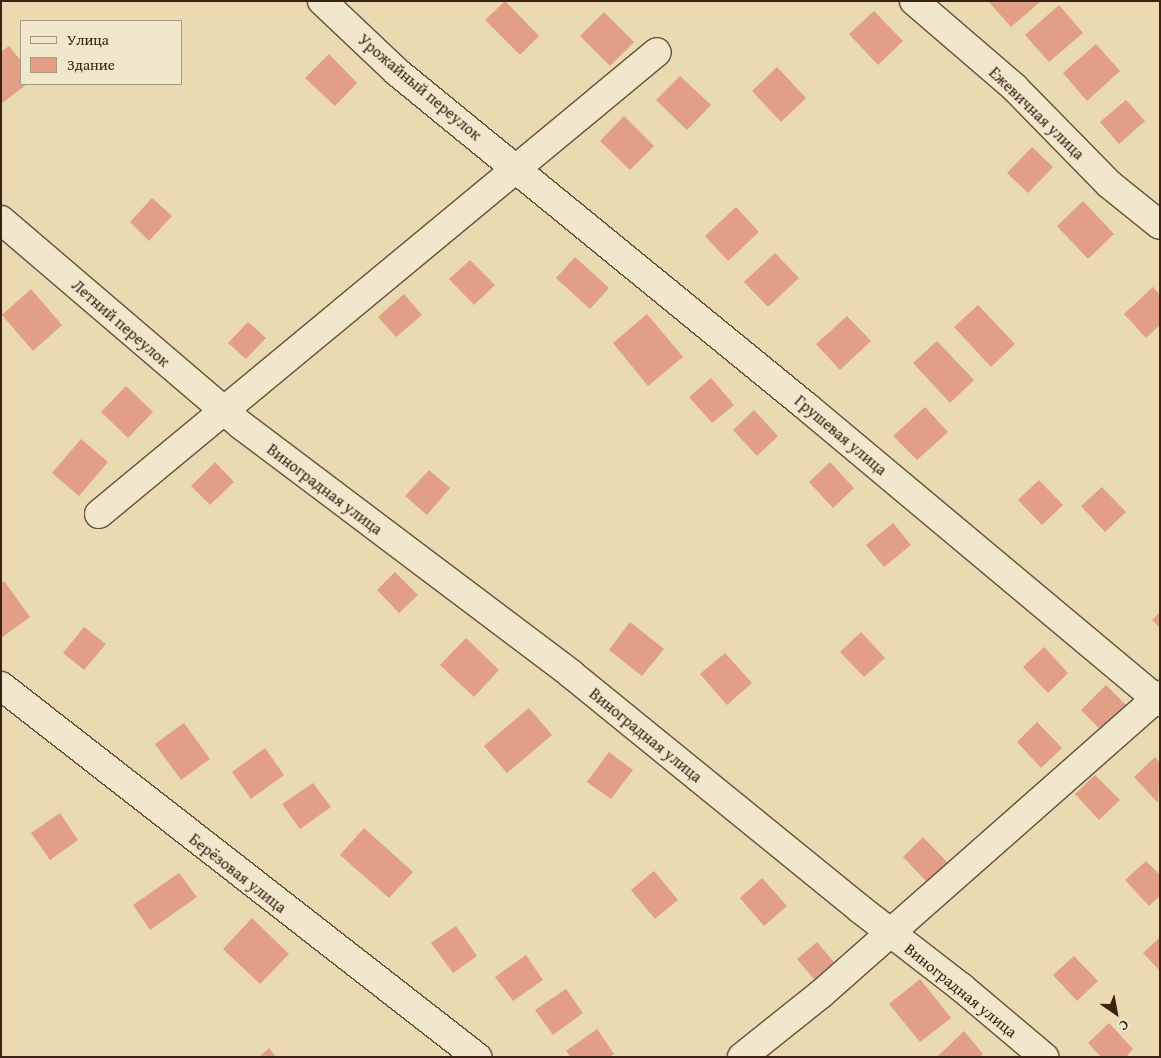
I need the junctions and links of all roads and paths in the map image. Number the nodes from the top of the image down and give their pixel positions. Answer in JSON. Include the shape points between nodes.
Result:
{"nodes":[{"id":1,"x":322,"y":1,"type":"edge"},
{"id":2,"x":914,"y":1,"type":"edge"},
{"id":3,"x":658,"y":52,"type":"dead end"},
{"id":4,"x":518,"y":169,"type":"junction"},
{"id":5,"x":1,"y":220,"type":"edge"},
{"id":6,"x":1160,"y":225,"type":"edge"},
{"id":7,"x":232,"y":418,"type":"junction"},
{"id":8,"x":99,"y":514,"type":"dead end"},
{"id":9,"x":1,"y":686,"type":"edge"},
{"id":10,"x":1158,"y":699,"type":"edge"},
{"id":11,"x":889,"y":932,"type":"junction"},
{"id":12,"x":477,"y":1057,"type":"edge"},
{"id":13,"x":742,"y":1057,"type":"edge"},
{"id":14,"x":1044,"y":1057,"type":"edge"}],
"edges":[{"from":1,"to":4,"type":"street","name":"Урожайный переулок","via":[[398,72]]},
{"from":2,"to":6,"type":"street","name":"Ежевичная улица","via":[[1014,87],[1109,184]]},
{"from":3,"to":4,"type":"street"},
{"from":4,"to":7,"type":"street"},
{"from":4,"to":10,"type":"street","name":"Грушевая улица"},
{"from":5,"to":7,"type":"street","name":"Летний переулок"},
{"from":7,"to":8,"type":"street"},
{"from":7,"to":11,"type":"street","name":"Виноградная улица","via":[[571,674]]},
{"from":9,"to":12,"type":"street","name":"Берёзовая улица"},
{"from":10,"to":11,"type":"street"},
{"from":11,"to":13,"type":"street","via":[[821,994]]},
{"from":11,"to":14,"type":"street","name":"Виноградная улица","via":[[961,986]]}]}
